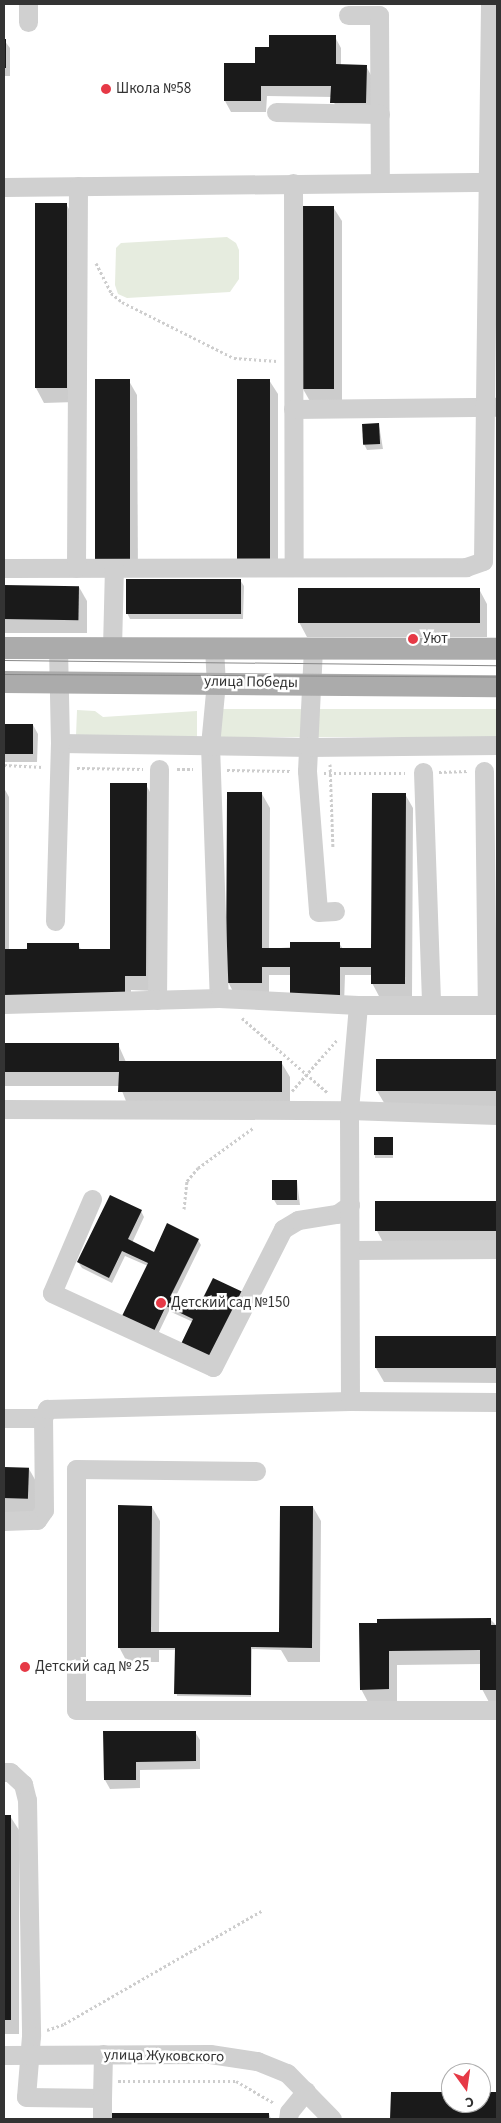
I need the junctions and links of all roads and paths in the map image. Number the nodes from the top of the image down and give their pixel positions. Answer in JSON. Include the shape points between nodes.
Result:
{"nodes":[{"id":1,"x":490,"y":4,"type":"edge"},
{"id":2,"x":348,"y":15,"type":"dead end"},
{"id":3,"x":276,"y":112,"type":"dead end"},
{"id":4,"x":380,"y":114,"type":"junction"},
{"id":5,"x":380,"y":180,"type":"junction"},
{"id":6,"x":492,"y":182,"type":"edge"},
{"id":7,"x":293,"y":183,"type":"junction"},
{"id":8,"x":78,"y":186,"type":"junction"},
{"id":9,"x":4,"y":187,"type":"edge"},
{"id":10,"x":95,"y":260,"type":"dead end"},
{"id":11,"x":292,"y":363,"type":"junction"},
{"id":12,"x":491,"y":408,"type":"edge"},
{"id":13,"x":292,"y":409,"type":"junction"},
{"id":14,"x":294,"y":567,"type":"junction"},
{"id":15,"x":4,"y":568,"type":"edge"},
{"id":16,"x":76,"y":568,"type":"junction"},
{"id":17,"x":114,"y":568,"type":"junction"},
{"id":18,"x":4,"y":648,"type":"edge"},
{"id":19,"x":58,"y":648,"type":"junction"},
{"id":20,"x":112,"y":648,"type":"junction"},
{"id":21,"x":214,"y":648,"type":"junction"},
{"id":22,"x":313,"y":648,"type":"junction"},
{"id":23,"x":497,"y":649,"type":"edge"},
{"id":24,"x":4,"y":682,"type":"edge"},
{"id":25,"x":57,"y":682,"type":"junction"},
{"id":26,"x":216,"y":682,"type":"junction"},
{"id":27,"x":313,"y":683,"type":"junction"},
{"id":28,"x":497,"y":686,"type":"edge"},
{"id":29,"x":60,"y":743,"type":"junction"},
{"id":30,"x":210,"y":745,"type":"junction"},
{"id":31,"x":497,"y":745,"type":"edge"},
{"id":32,"x":329,"y":746,"type":"junction"},
{"id":33,"x":308,"y":748,"type":"junction"},
{"id":34,"x":4,"y":765,"type":"edge"},
{"id":35,"x":58,"y":768,"type":"junction"},
{"id":36,"x":159,"y":769,"type":"junction"},
{"id":37,"x":211,"y":770,"type":"junction"},
{"id":38,"x":307,"y":771,"type":"junction"},
{"id":39,"x":484,"y":771,"type":"joint"},
{"id":40,"x":423,"y":772,"type":"junction"},
{"id":41,"x":330,"y":774,"type":"junction"},
{"id":42,"x":333,"y":852,"type":"dead end"},
{"id":43,"x":335,"y":911,"type":"dead end"},
{"id":44,"x":55,"y":921,"type":"dead end"},
{"id":45,"x":219,"y":998,"type":"junction"},
{"id":46,"x":157,"y":1000,"type":"junction"},
{"id":47,"x":430,"y":1003,"type":"junction"},
{"id":48,"x":4,"y":1004,"type":"edge"},
{"id":49,"x":358,"y":1005,"type":"junction"},
{"id":50,"x":492,"y":1005,"type":"edge"},
{"id":51,"x":4,"y":1109,"type":"edge"},
{"id":52,"x":349,"y":1110,"type":"junction"},
{"id":53,"x":497,"y":1115,"type":"edge"},
{"id":54,"x":92,"y":1199,"type":"dead end"},
{"id":55,"x":350,"y":1205,"type":"junction"},
{"id":56,"x":497,"y":1249,"type":"edge"},
{"id":57,"x":352,"y":1250,"type":"junction"},
{"id":58,"x":350,"y":1401,"type":"junction"},
{"id":59,"x":497,"y":1402,"type":"edge"},
{"id":60,"x":4,"y":1418,"type":"edge"},
{"id":61,"x":43,"y":1418,"type":"junction"},
{"id":62,"x":256,"y":1471,"type":"dead end"},
{"id":63,"x":4,"y":1521,"type":"edge"},
{"id":64,"x":497,"y":1710,"type":"edge"},
{"id":65,"x":4,"y":1772,"type":"edge"},
{"id":66,"x":263,"y":1910,"type":"dead end"},
{"id":67,"x":30,"y":2036,"type":"junction"},
{"id":68,"x":102,"y":2054,"type":"junction"},
{"id":69,"x":4,"y":2055,"type":"edge"},
{"id":70,"x":29,"y":2055,"type":"junction"},
{"id":71,"x":102,"y":2090,"type":"junction"},
{"id":72,"x":306,"y":2091,"type":"junction"},
{"id":73,"x":289,"y":2116,"type":"edge"},
{"id":74,"x":102,"y":2119,"type":"edge"},
{"id":75,"x":332,"y":2119,"type":"edge"}],
"edges":[{"from":1,"to":6,"type":"street"},
{"from":2,"to":4,"type":"street","via":[[379,15]]},
{"from":3,"to":4,"type":"street"},
{"from":4,"to":5,"type":"street"},
{"from":5,"to":6,"type":"street"},
{"from":5,"to":7,"type":"street"},
{"from":6,"to":12,"type":"street"},
{"from":7,"to":8,"type":"street"},
{"from":7,"to":11,"type":"street"},
{"from":8,"to":9,"type":"street"},
{"from":8,"to":16,"type":"street"},
{"from":10,"to":11,"type":"path","via":[[111,293],[122,302],[234,358]]},
{"from":11,"to":13,"type":"street"},
{"from":12,"to":13,"type":"street"},
{"from":12,"to":14,"type":"street","via":[[483,560],[466,567]]},
{"from":13,"to":14,"type":"street"},
{"from":14,"to":17,"type":"street"},
{"from":15,"to":16,"type":"street"},
{"from":16,"to":17,"type":"street"},
{"from":17,"to":20,"type":"street"},
{"from":18,"to":19,"type":"main road"},
{"from":19,"to":20,"type":"main road"},
{"from":19,"to":25,"type":"street"},
{"from":20,"to":21,"type":"main road"},
{"from":21,"to":22,"type":"main road"},
{"from":21,"to":26,"type":"street"},
{"from":22,"to":23,"type":"main road"},
{"from":22,"to":27,"type":"street"},
{"from":24,"to":25,"type":"main road","name":"улица Победы"},
{"from":25,"to":26,"type":"main road","name":"улица Победы"},
{"from":25,"to":29,"type":"street"},
{"from":26,"to":27,"type":"main road","name":"улица Победы"},
{"from":26,"to":30,"type":"street"},
{"from":27,"to":28,"type":"main road","name":"улица Победы"},
{"from":27,"to":33,"type":"street"},
{"from":29,"to":30,"type":"street"},
{"from":29,"to":35,"type":"street"},
{"from":30,"to":33,"type":"street"},
{"from":30,"to":37,"type":"street"},
{"from":31,"to":32,"type":"street"},
{"from":32,"to":33,"type":"street"},
{"from":32,"to":41,"type":"path"},
{"from":33,"to":38,"type":"street"},
{"from":34,"to":35,"type":"path"},
{"from":35,"to":36,"type":"path"},
{"from":35,"to":44,"type":"street"},
{"from":36,"to":37,"type":"path"},
{"from":36,"to":46,"type":"street"},
{"from":37,"to":38,"type":"path"},
{"from":37,"to":45,"type":"street"},
{"from":38,"to":41,"type":"path"},
{"from":38,"to":43,"type":"street","via":[[318,912]]},
{"from":39,"to":40,"type":"path"},
{"from":39,"to":50,"type":"street"},
{"from":40,"to":41,"type":"path"},
{"from":40,"to":47,"type":"street"},
{"from":41,"to":42,"type":"path"},
{"from":45,"to":46,"type":"street"},
{"from":45,"to":49,"type":"street"},
{"from":45,"to":52,"type":"path"},
{"from":46,"to":48,"type":"street"},
{"from":47,"to":49,"type":"street"},
{"from":47,"to":50,"type":"street"},
{"from":49,"to":52,"type":"street"},
{"from":51,"to":52,"type":"street"},
{"from":52,"to":53,"type":"street"},
{"from":52,"to":55,"type":"street"},
{"from":54,"to":55,"type":"street","via":[[52,1294],[213,1367],[283,1229],[298,1220],[337,1214]]},
{"from":55,"to":57,"type":"street"},
{"from":56,"to":57,"type":"street"},
{"from":57,"to":58,"type":"street"},
{"from":58,"to":59,"type":"street"},
{"from":58,"to":61,"type":"street","via":[[59,1407],[47,1408]]},
{"from":60,"to":61,"type":"street"},
{"from":61,"to":63,"type":"street","via":[[44,1510],[37,1520]]},
{"from":62,"to":64,"type":"street","via":[[76,1469],[76,1710]]},
{"from":65,"to":67,"type":"street","via":[[10,1772],[23,1784],[28,1800]]},
{"from":66,"to":67,"type":"path","via":[[64,2024]]},
{"from":67,"to":70,"type":"street"},
{"from":68,"to":70,"type":"street","name":"улица Жуковского"},
{"from":68,"to":71,"type":"street"},
{"from":68,"to":72,"type":"street","name":"улица Жуковского","via":[[210,2054],[257,2061],[287,2073]]},
{"from":69,"to":70,"type":"street","name":"улица Жуковского"},
{"from":70,"to":71,"type":"street","via":[[26,2097]]},
{"from":71,"to":73,"type":"path","via":[[236,2081]]},
{"from":71,"to":74,"type":"street"},
{"from":72,"to":73,"type":"street"},
{"from":72,"to":75,"type":"street","name":"улица Жуковского"}]}
